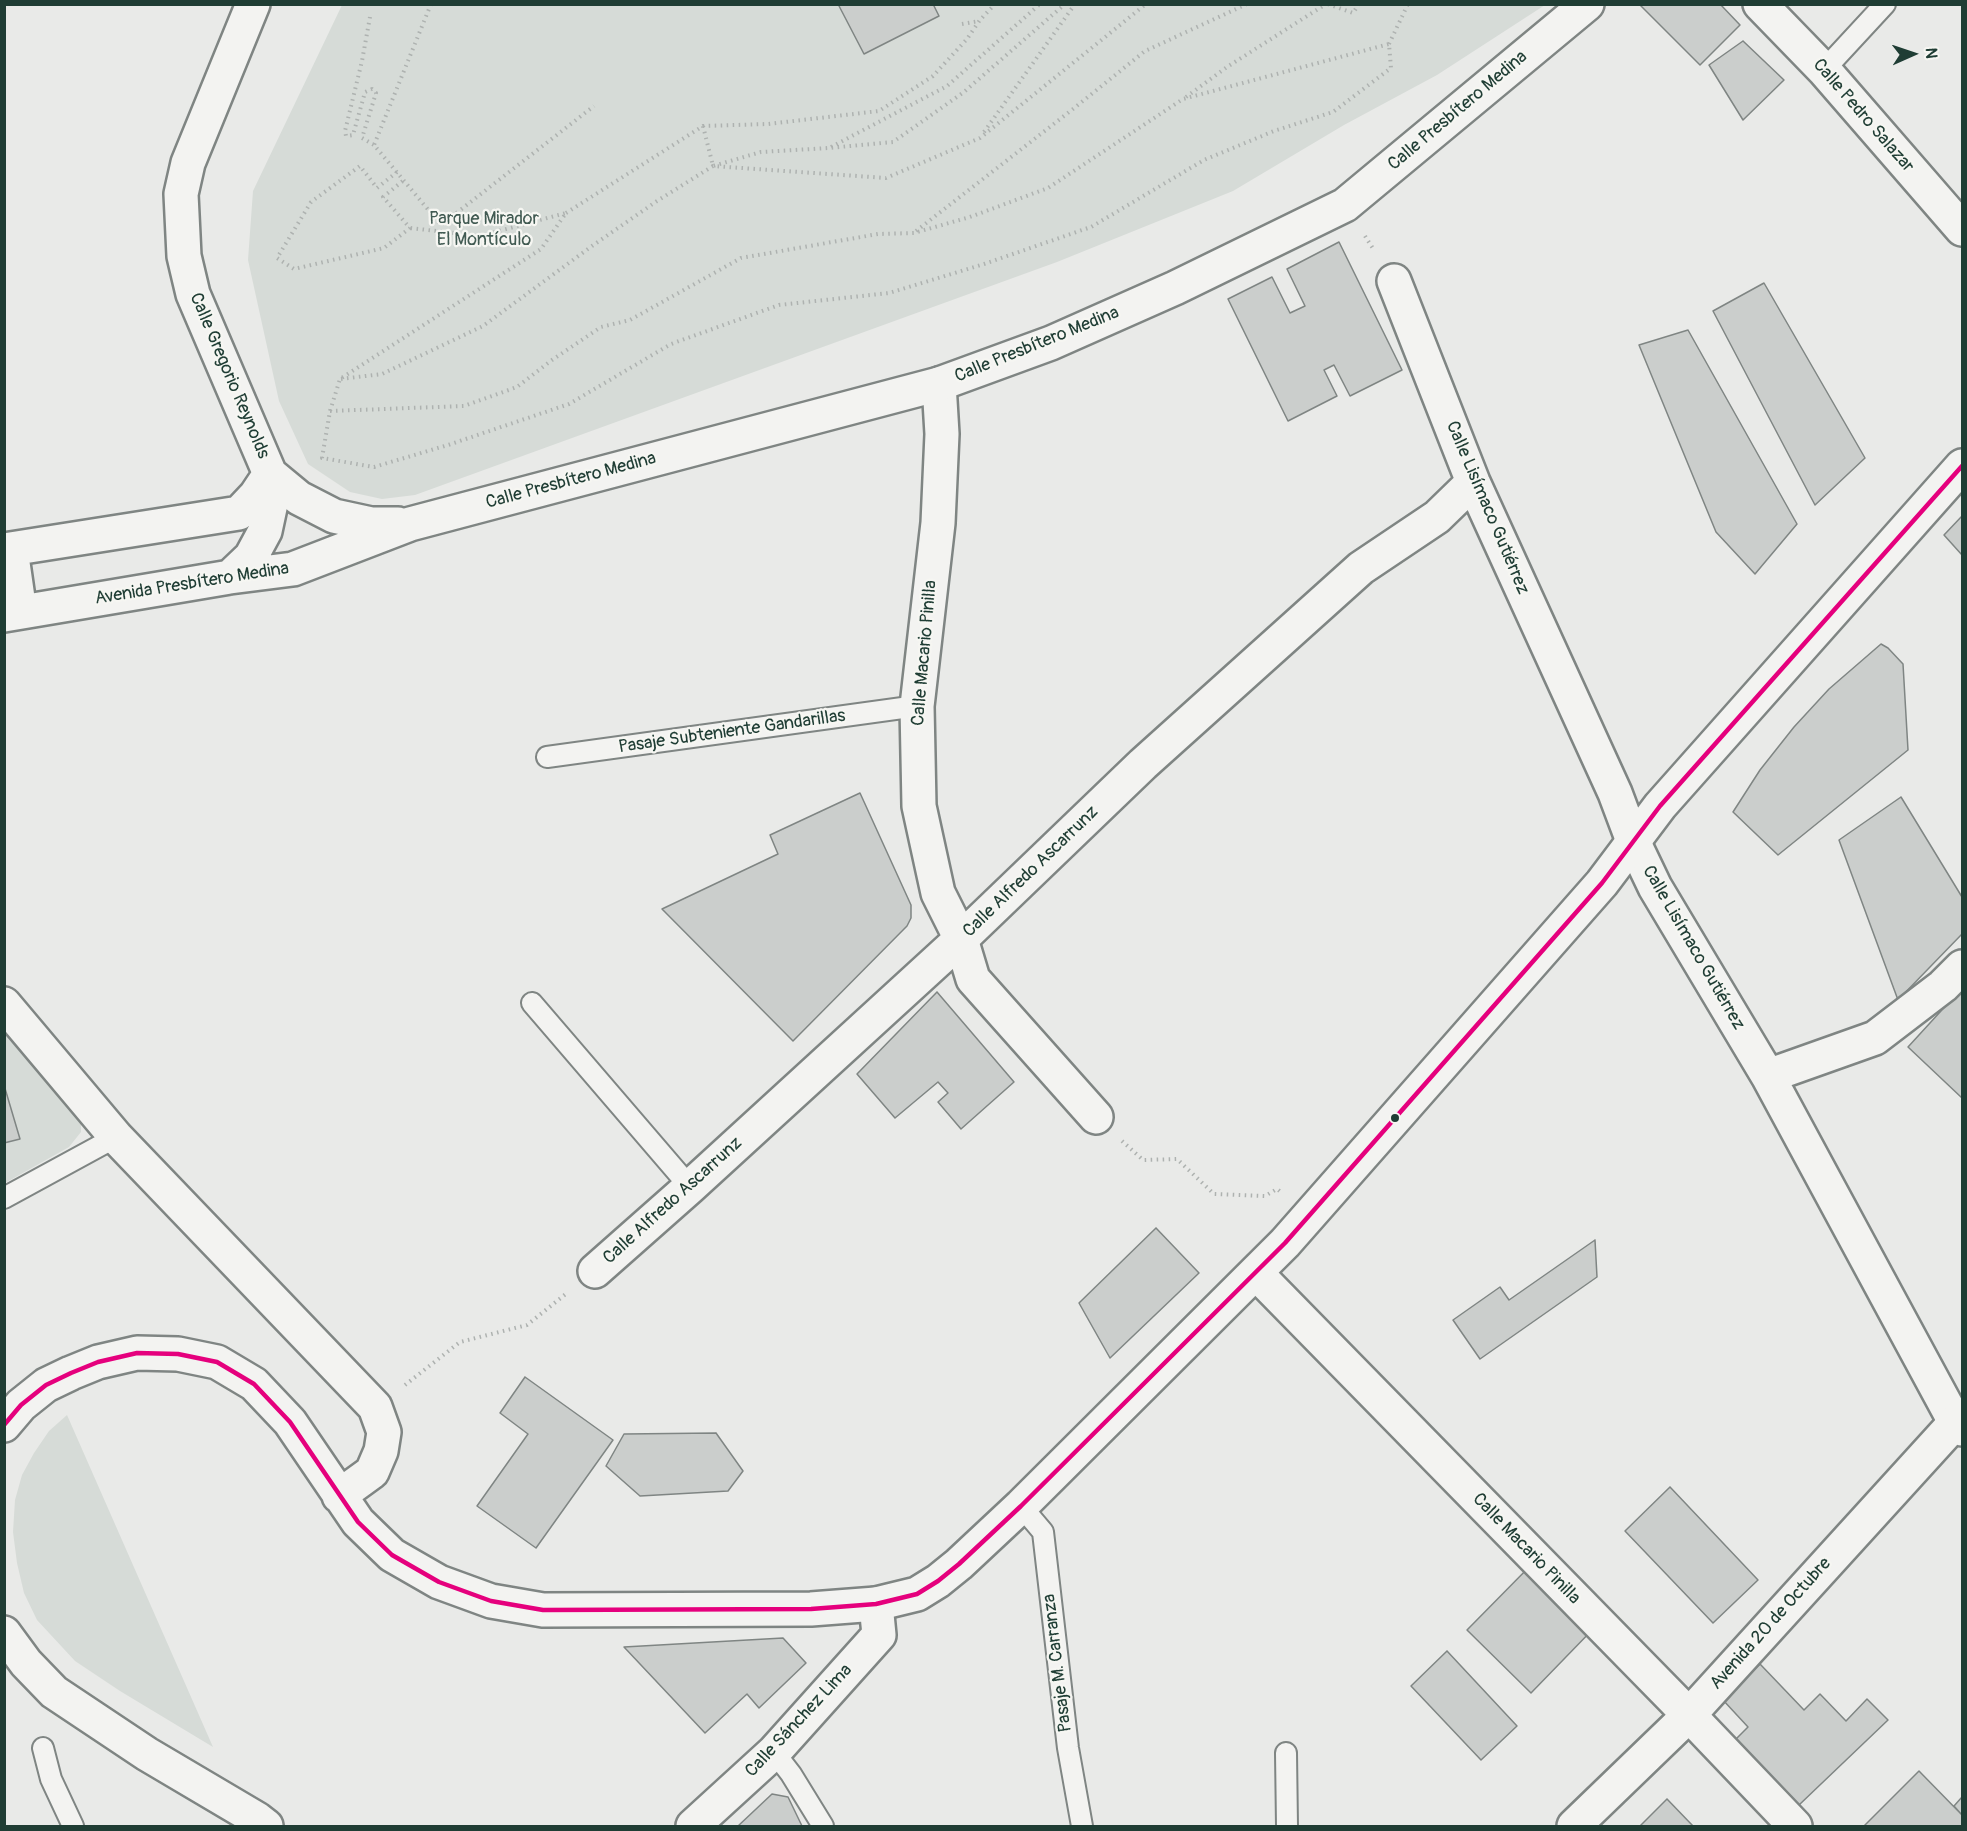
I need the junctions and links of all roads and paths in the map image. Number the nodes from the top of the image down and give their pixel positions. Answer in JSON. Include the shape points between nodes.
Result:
{"nodes":[{"id":1,"x":253,"y":4,"type":"edge"},
{"id":2,"x":431,"y":4,"type":"edge"},
{"id":3,"x":995,"y":4,"type":"edge"},
{"id":4,"x":1040,"y":4,"type":"edge"},
{"id":5,"x":1065,"y":4,"type":"edge"},
{"id":6,"x":1075,"y":4,"type":"edge"},
{"id":7,"x":1146,"y":4,"type":"edge"},
{"id":8,"x":1247,"y":4,"type":"edge"},
{"id":9,"x":1327,"y":4,"type":"edge"},
{"id":10,"x":1359,"y":4,"type":"edge"},
{"id":11,"x":1408,"y":4,"type":"edge"},
{"id":12,"x":1587,"y":4,"type":"edge"},
{"id":13,"x":1760,"y":4,"type":"edge"},
{"id":14,"x":1885,"y":4,"type":"edge"},
{"id":15,"x":370,"y":17,"type":"dead end"},
{"id":16,"x":980,"y":20,"type":"junction"},
{"id":17,"x":962,"y":24,"type":"dead end"},
{"id":18,"x":1389,"y":44,"type":"junction"},
{"id":19,"x":1824,"y":70,"type":"junction"},
{"id":20,"x":1183,"y":99,"type":"junction"},
{"id":21,"x":594,"y":106,"type":"dead end"},
{"id":22,"x":703,"y":126,"type":"junction"},
{"id":23,"x":980,"y":138,"type":"junction"},
{"id":24,"x":374,"y":145,"type":"junction"},
{"id":25,"x":829,"y":148,"type":"junction"},
{"id":26,"x":713,"y":166,"type":"junction"},
{"id":27,"x":397,"y":172,"type":"junction"},
{"id":28,"x":404,"y":180,"type":"junction"},
{"id":29,"x":1345,"y":206,"type":"junction"},
{"id":30,"x":566,"y":213,"type":"junction"},
{"id":31,"x":410,"y":228,"type":"junction"},
{"id":32,"x":1962,"y":230,"type":"edge"},
{"id":33,"x":914,"y":233,"type":"junction"},
{"id":34,"x":1394,"y":281,"type":"joint"},
{"id":35,"x":340,"y":379,"type":"junction"},
{"id":36,"x":939,"y":384,"type":"junction"},
{"id":37,"x":330,"y":411,"type":"junction"},
{"id":38,"x":1962,"y":466,"type":"edge"},
{"id":39,"x":270,"y":474,"type":"junction"},
{"id":40,"x":1473,"y":482,"type":"junction"},
{"id":41,"x":410,"y":524,"type":"junction"},
{"id":42,"x":8,"y":549,"type":"edge"},
{"id":43,"x":230,"y":577,"type":"junction"},
{"id":44,"x":12,"y":614,"type":"edge"},
{"id":45,"x":917,"y":706,"type":"junction"},
{"id":46,"x":547,"y":757,"type":"dead end"},
{"id":47,"x":1633,"y":841,"type":"junction"},
{"id":48,"x":961,"y":939,"type":"junction"},
{"id":49,"x":1962,"y":967,"type":"edge"},
{"id":50,"x":532,"y":1003,"type":"dead end"},
{"id":51,"x":4,"y":1004,"type":"edge"},
{"id":52,"x":1768,"y":1076,"type":"junction"},
{"id":53,"x":1096,"y":1117,"type":"dead end"},
{"id":54,"x":116,"y":1137,"type":"junction"},
{"id":55,"x":1123,"y":1142,"type":"dead end"},
{"id":56,"x":690,"y":1187,"type":"junction"},
{"id":57,"x":1283,"y":1193,"type":"dead end"},
{"id":58,"x":4,"y":1198,"type":"edge"},
{"id":59,"x":595,"y":1271,"type":"joint"},
{"id":60,"x":1256,"y":1273,"type":"junction"},
{"id":61,"x":375,"y":1407,"type":"junction"},
{"id":62,"x":1960,"y":1422,"type":"edge"},
{"id":63,"x":4,"y":1425,"type":"edge"},
{"id":64,"x":339,"y":1496,"type":"junction"},
{"id":65,"x":1021,"y":1506,"type":"junction"},
{"id":66,"x":876,"y":1604,"type":"junction"},
{"id":67,"x":4,"y":1633,"type":"edge"},
{"id":68,"x":1689,"y":1715,"type":"junction"},
{"id":69,"x":43,"y":1748,"type":"dead end"},
{"id":70,"x":774,"y":1752,"type":"junction"},
{"id":71,"x":1286,"y":1753,"type":"dead end"},
{"id":72,"x":258,"y":1824,"type":"edge"},
{"id":73,"x":73,"y":1827,"type":"edge"},
{"id":74,"x":693,"y":1827,"type":"edge"},
{"id":75,"x":823,"y":1827,"type":"edge"},
{"id":76,"x":1082,"y":1827,"type":"edge"},
{"id":77,"x":1287,"y":1827,"type":"edge"},
{"id":78,"x":1574,"y":1827,"type":"edge"},
{"id":79,"x":1795,"y":1827,"type":"edge"}],
"edges":[{"from":1,"to":39,"type":"street","name":"Calle Gregorio Reynolds","via":[[188,163],[181,194],[181,222],[193,294]]},
{"from":2,"to":24,"type":"path"},
{"from":3,"to":16,"type":"path"},
{"from":4,"to":25,"type":"path","via":[[947,86]]},
{"from":5,"to":25,"type":"path","via":[[964,92],[893,142]]},
{"from":6,"to":23,"type":"path"},
{"from":7,"to":23,"type":"path"},
{"from":8,"to":33,"type":"path","via":[[1145,51]]},
{"from":9,"to":10,"type":"path","via":[[1353,13]]},
{"from":9,"to":20,"type":"path"},
{"from":11,"to":18,"type":"path"},
{"from":12,"to":29,"type":"street","name":"Calle Presbítero Medina"},
{"from":13,"to":19,"type":"street","name":"Calle Pedro Salazar"},
{"from":14,"to":19,"type":"lane"},
{"from":15,"to":24,"type":"path","via":[[345,131],[346,136],[352,135],[365,92],[372,89],[375,93],[362,138]]},
{"from":16,"to":17,"type":"path"},
{"from":16,"to":22,"type":"path","via":[[933,76],[879,111],[768,124]]},
{"from":18,"to":20,"type":"path"},
{"from":18,"to":37,"type":"path","via":[[1391,68],[1333,112],[1204,160],[1080,231],[889,293],[778,306],[671,344],[569,404],[374,467],[322,458]]},
{"from":19,"to":32,"type":"street","name":"Calle Pedro Salazar"},
{"from":20,"to":33,"type":"path","via":[[1048,188]]},
{"from":21,"to":28,"type":"path","via":[[441,225]]},
{"from":22,"to":26,"type":"path"},
{"from":22,"to":30,"type":"path"},
{"from":23,"to":26,"type":"path","via":[[886,178]]},
{"from":24,"to":27,"type":"path"},
{"from":25,"to":26,"type":"path","via":[[762,152]]},
{"from":26,"to":35,"type":"path","via":[[592,246],[483,326],[382,374]]},
{"from":27,"to":28,"type":"path"},
{"from":27,"to":31,"type":"path","via":[[377,188],[360,166],[311,202],[277,258],[294,269],[384,248]]},
{"from":28,"to":31,"type":"path","via":[[383,197]]},
{"from":29,"to":34,"type":"path"},
{"from":29,"to":36,"type":"street","name":"Calle Presbítero Medina","via":[[1051,343]]},
{"from":30,"to":31,"type":"path","via":[[480,236]]},
{"from":30,"to":35,"type":"path","via":[[541,249]]},
{"from":33,"to":37,"type":"path","via":[[878,234],[741,258],[630,320],[601,327],[517,387],[464,406]]},
{"from":34,"to":40,"type":"street","name":"Calle Lisímaco Gutiérrez"},
{"from":35,"to":37,"type":"path"},
{"from":36,"to":41,"type":"street","name":"Calle Presbítero Medina"},
{"from":36,"to":45,"type":"street","name":"Calle Macario Pinilla","via":[[942,434],[938,523]]},
{"from":38,"to":47,"type":"street"},
{"from":39,"to":41,"type":"street","name":"Calle Gregorio Reynolds","via":[[299,498],[334,516],[371,524]]},
{"from":39,"to":42,"type":"street","via":[[239,513]]},
{"from":39,"to":43,"type":"street","name":"Calle Gregorio Reynolds","via":[[271,503],[265,531],[251,557]]},
{"from":40,"to":47,"type":"street","name":"Calle Lisímaco Gutiérrez","via":[[1615,793]]},
{"from":40,"to":48,"type":"street","name":"Calle Alfredo Ascarrunz","via":[[1437,517],[1361,568],[1317,607],[1143,764]]},
{"from":41,"to":43,"type":"street","name":"Avenida Presbítero Medina","via":[[293,569]]},
{"from":42,"to":44,"type":"street"},
{"from":43,"to":44,"type":"street","name":"Avenida Presbítero Medina"},
{"from":45,"to":46,"type":"lane","name":"Pasaje Subteniente Gandarillas"},
{"from":45,"to":48,"type":"street","name":"Calle Macario Pinilla","via":[[919,806],[938,893]]},
{"from":47,"to":52,"type":"street","name":"Calle Lisímaco Gutiérrez","via":[[1655,887]]},
{"from":47,"to":60,"type":"street","via":[[1602,883]]},
{"from":48,"to":53,"type":"street","name":"Calle Macario Pinilla","via":[[973,979]]},
{"from":48,"to":56,"type":"street","name":"Calle Alfredo Ascarrunz"},
{"from":49,"to":52,"type":"street","via":[[1875,1038]]},
{"from":50,"to":56,"type":"lane"},
{"from":51,"to":54,"type":"street"},
{"from":52,"to":62,"type":"street","name":"Calle Lisímaco Gutiérrez"},
{"from":54,"to":58,"type":"lane"},
{"from":54,"to":61,"type":"street"},
{"from":55,"to":57,"type":"path","via":[[1143,1160],[1177,1159],[1214,1194],[1265,1196],[1278,1189]]},
{"from":56,"to":59,"type":"street","name":"Calle Alfredo Ascarrunz"},
{"from":59,"to":61,"type":"path","via":[[527,1325],[460,1342]]},
{"from":60,"to":65,"type":"street"},
{"from":60,"to":68,"type":"street","name":"Calle Macario Pinilla"},
{"from":61,"to":64,"type":"street","via":[[384,1432],[381,1451],[372,1472]]},
{"from":62,"to":68,"type":"street","name":"Avenida 20 de Octubre"},
{"from":63,"to":64,"type":"street","via":[[45,1385],[71,1373],[137,1353],[178,1353],[217,1362],[254,1384],[290,1422]]},
{"from":64,"to":66,"type":"street","via":[[358,1522],[392,1555],[439,1582],[491,1601],[543,1610],[811,1609]]},
{"from":65,"to":66,"type":"street","via":[[938,1581],[917,1594]]},
{"from":65,"to":76,"type":"lane","name":"Pasaje M. Carranza","via":[[1043,1532],[1068,1748]]},
{"from":66,"to":70,"type":"street","name":"Calle Sánchez Lima","via":[[879,1635]]},
{"from":67,"to":72,"type":"street","via":[[54,1692]]},
{"from":68,"to":78,"type":"street","name":"Avenida 20 de Octubre"},
{"from":68,"to":79,"type":"street","name":"Calle Macario Pinilla"},
{"from":69,"to":73,"type":"lane","via":[[51,1779]]},
{"from":70,"to":74,"type":"street","name":"Calle Sánchez Lima"},
{"from":70,"to":75,"type":"lane"},
{"from":71,"to":77,"type":"lane"}]}
